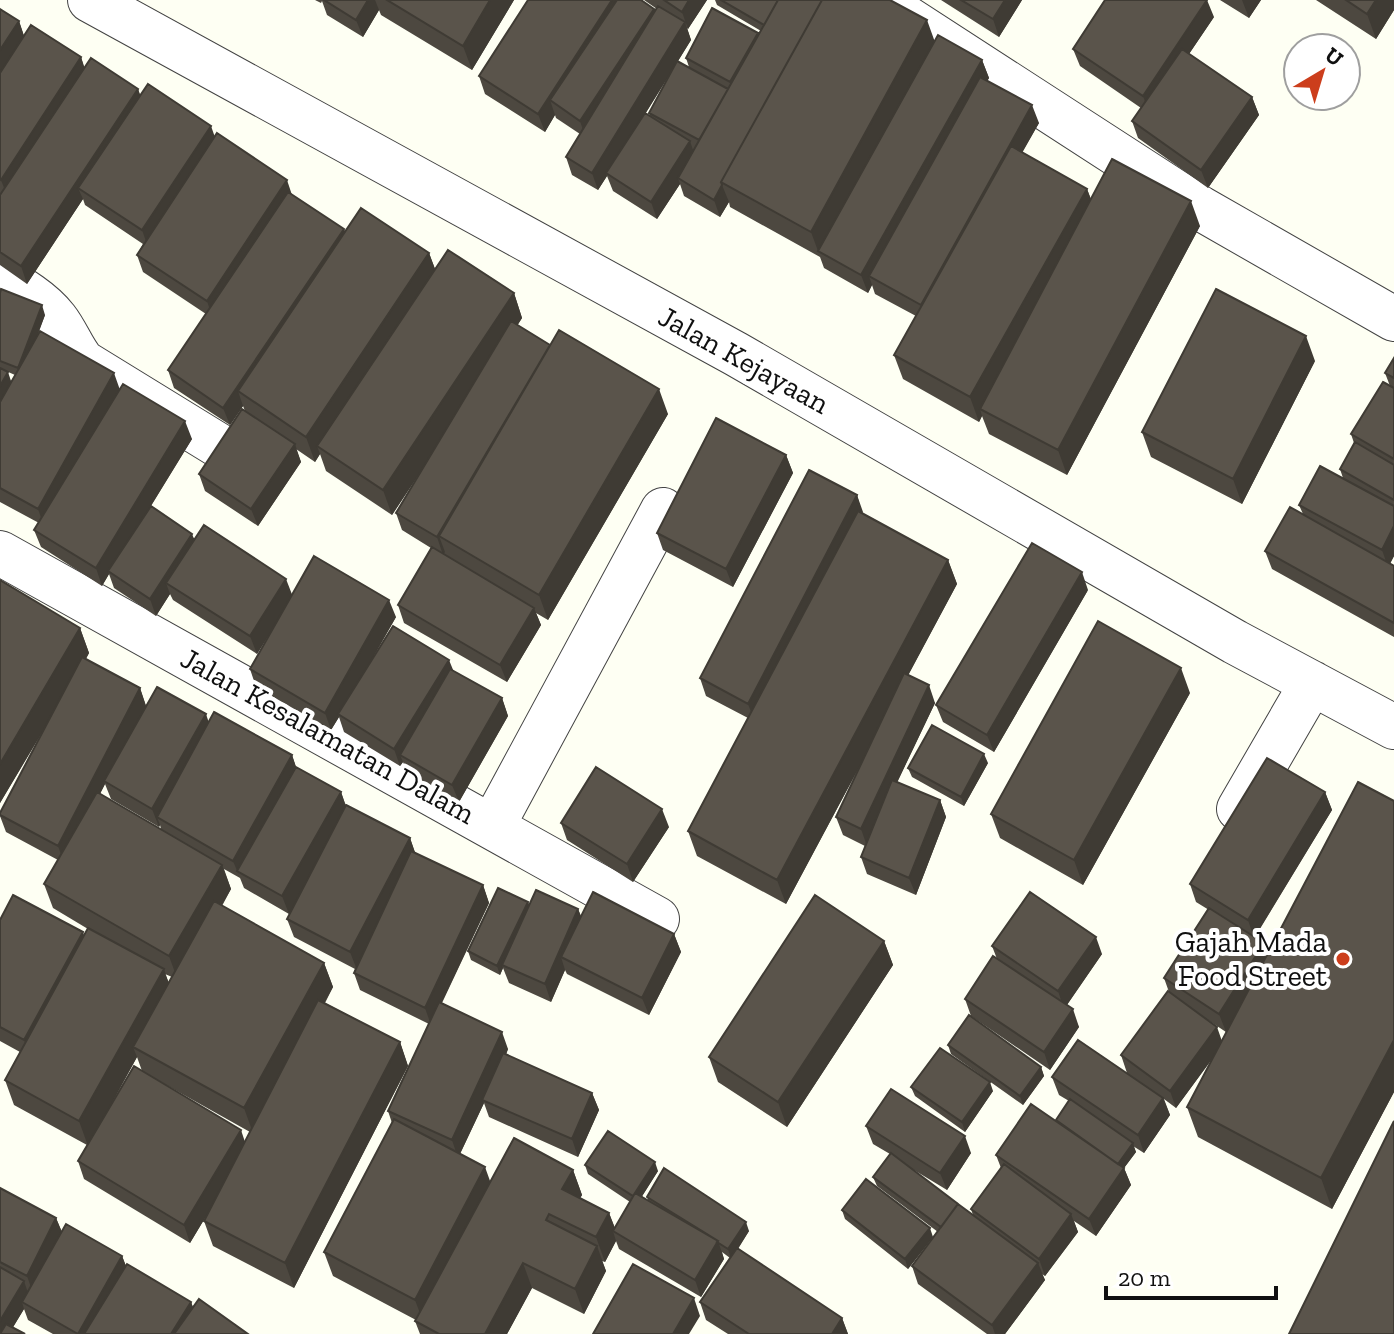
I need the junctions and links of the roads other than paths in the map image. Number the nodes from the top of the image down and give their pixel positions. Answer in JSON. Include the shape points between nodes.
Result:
{"nodes":[{"id":1,"x":90,"y":0,"type":"edge"},
{"id":2,"x":874,"y":0,"type":"edge"},
{"id":3,"x":0,"y":277,"type":"edge"},
{"id":4,"x":1394,"y":319,"type":"edge"},
{"id":5,"x":218,"y":445,"type":"edge"},
{"id":6,"x":663,"y":510,"type":"dead end"},
{"id":7,"x":0,"y":553,"type":"edge"},
{"id":8,"x":1312,"y":683,"type":"junction"},
{"id":9,"x":1394,"y":727,"type":"edge"},
{"id":10,"x":492,"y":827,"type":"junction"},
{"id":11,"x":1217,"y":848,"type":"edge"},
{"id":12,"x":657,"y":919,"type":"dead end"}],
"edges":[{"from":1,"to":8,"type":"street","name":"Jalan Kejayaan","via":[[736,354]]},
{"from":2,"to":4,"type":"street","via":[[1200,208]]},
{"from":3,"to":5,"type":"street","via":[[56,318],[83,362]]},
{"from":6,"to":10,"type":"street"},
{"from":7,"to":10,"type":"street","name":"Jalan Kesalamatan Dalam"},
{"from":8,"to":9,"type":"street","name":"Jalan Kejayaan"},
{"from":8,"to":11,"type":"street"},
{"from":10,"to":12,"type":"street","name":"Jalan Kesalamatan Dalam"}]}
